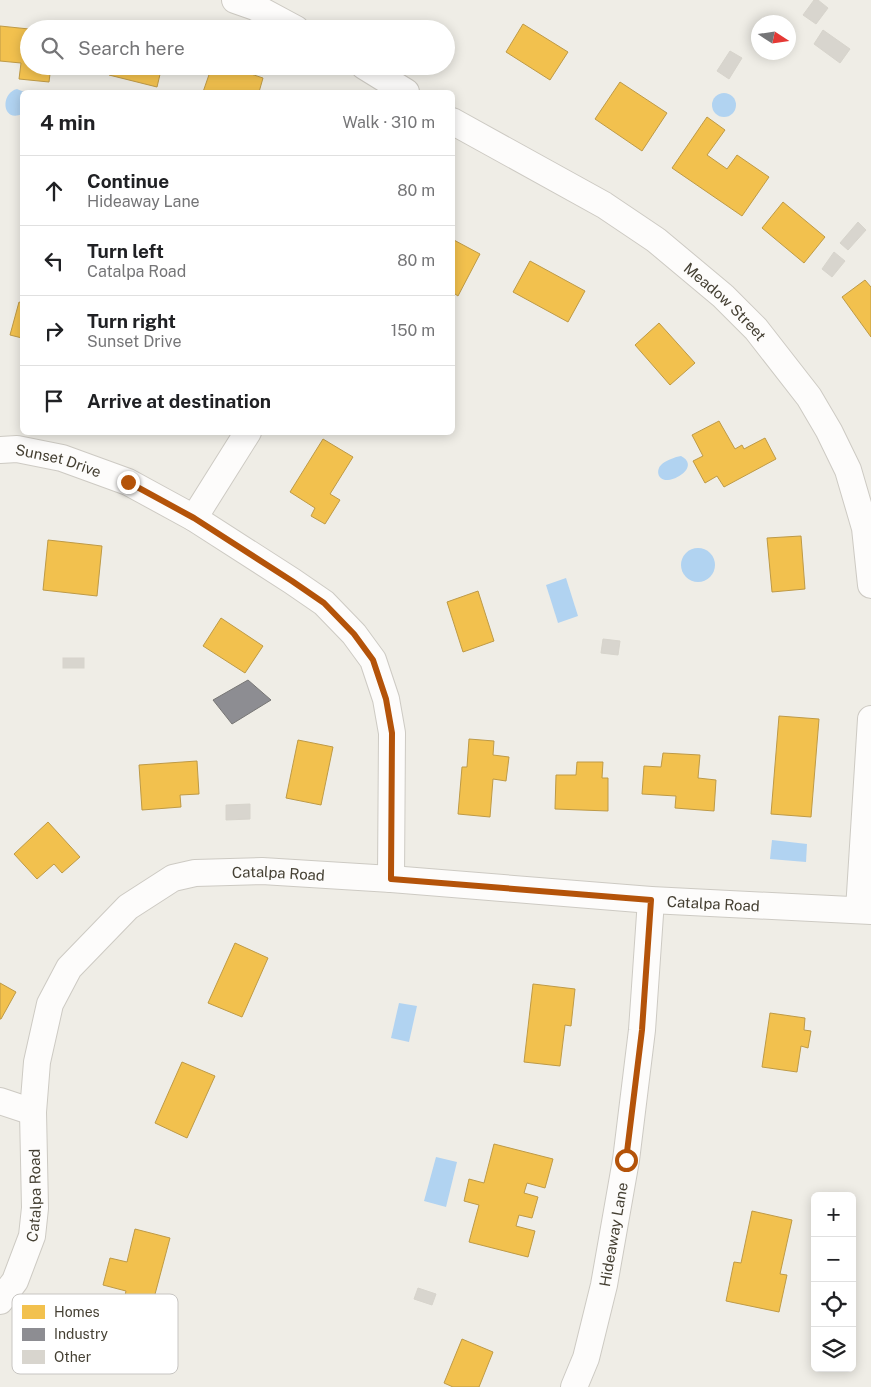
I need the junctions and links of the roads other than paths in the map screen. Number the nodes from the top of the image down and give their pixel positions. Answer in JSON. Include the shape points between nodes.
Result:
{"nodes":[{"id":1,"x":235,"y":0,"type":"edge"},
{"id":2,"x":279,"y":20,"type":"edge"},
{"id":3,"x":379,"y":75,"type":"edge"},
{"id":4,"x":403,"y":90,"type":"edge"},
{"id":5,"x":455,"y":123,"type":"edge"},
{"id":6,"x":246,"y":435,"type":"edge"},
{"id":7,"x":0,"y":450,"type":"edge"},
{"id":8,"x":194,"y":518,"type":"junction"},
{"id":9,"x":871,"y":585,"type":"edge"},
{"id":10,"x":871,"y":719,"type":"edge"},
{"id":11,"x":391,"y":879,"type":"junction"},
{"id":12,"x":651,"y":900,"type":"junction"},
{"id":13,"x":865,"y":910,"type":"edge"},
{"id":14,"x":0,"y":1101,"type":"edge"},
{"id":15,"x":32,"y":1112,"type":"junction"},
{"id":16,"x":0,"y":1301,"type":"edge"},
{"id":17,"x":574,"y":1387,"type":"edge"}],
"edges":[{"from":1,"to":2,"type":"street"},
{"from":3,"to":4,"type":"street"},
{"from":5,"to":9,"type":"street","name":"Meadow Street","via":[[604,205],[656,240],[723,296],[756,329],[810,397],[848,470],[865,528]]},
{"from":6,"to":8,"type":"street"},
{"from":7,"to":8,"type":"street","name":"Sunset Drive","via":[[17,449],[62,458],[128,482]]},
{"from":8,"to":11,"type":"street","name":"Sunset Drive","via":[[324,603],[354,634],[373,660],[386,699],[392,733]]},
{"from":10,"to":13,"type":"street"},
{"from":11,"to":12,"type":"street","name":"Catalpa Road"},
{"from":11,"to":15,"type":"street","name":"Catalpa Road","via":[[262,870],[195,873],[173,878],[152,890],[128,907],[65,975],[50,1004],[37,1062]]},
{"from":12,"to":13,"type":"street","name":"Catalpa Road"},
{"from":12,"to":17,"type":"street","name":"Hideaway Lane","via":[[642,1030],[626,1160],[604,1285],[586,1358]]},
{"from":14,"to":15,"type":"street"},
{"from":15,"to":16,"type":"street","name":"Catalpa Road","via":[[35,1208],[32,1236],[15,1281]]}]}
